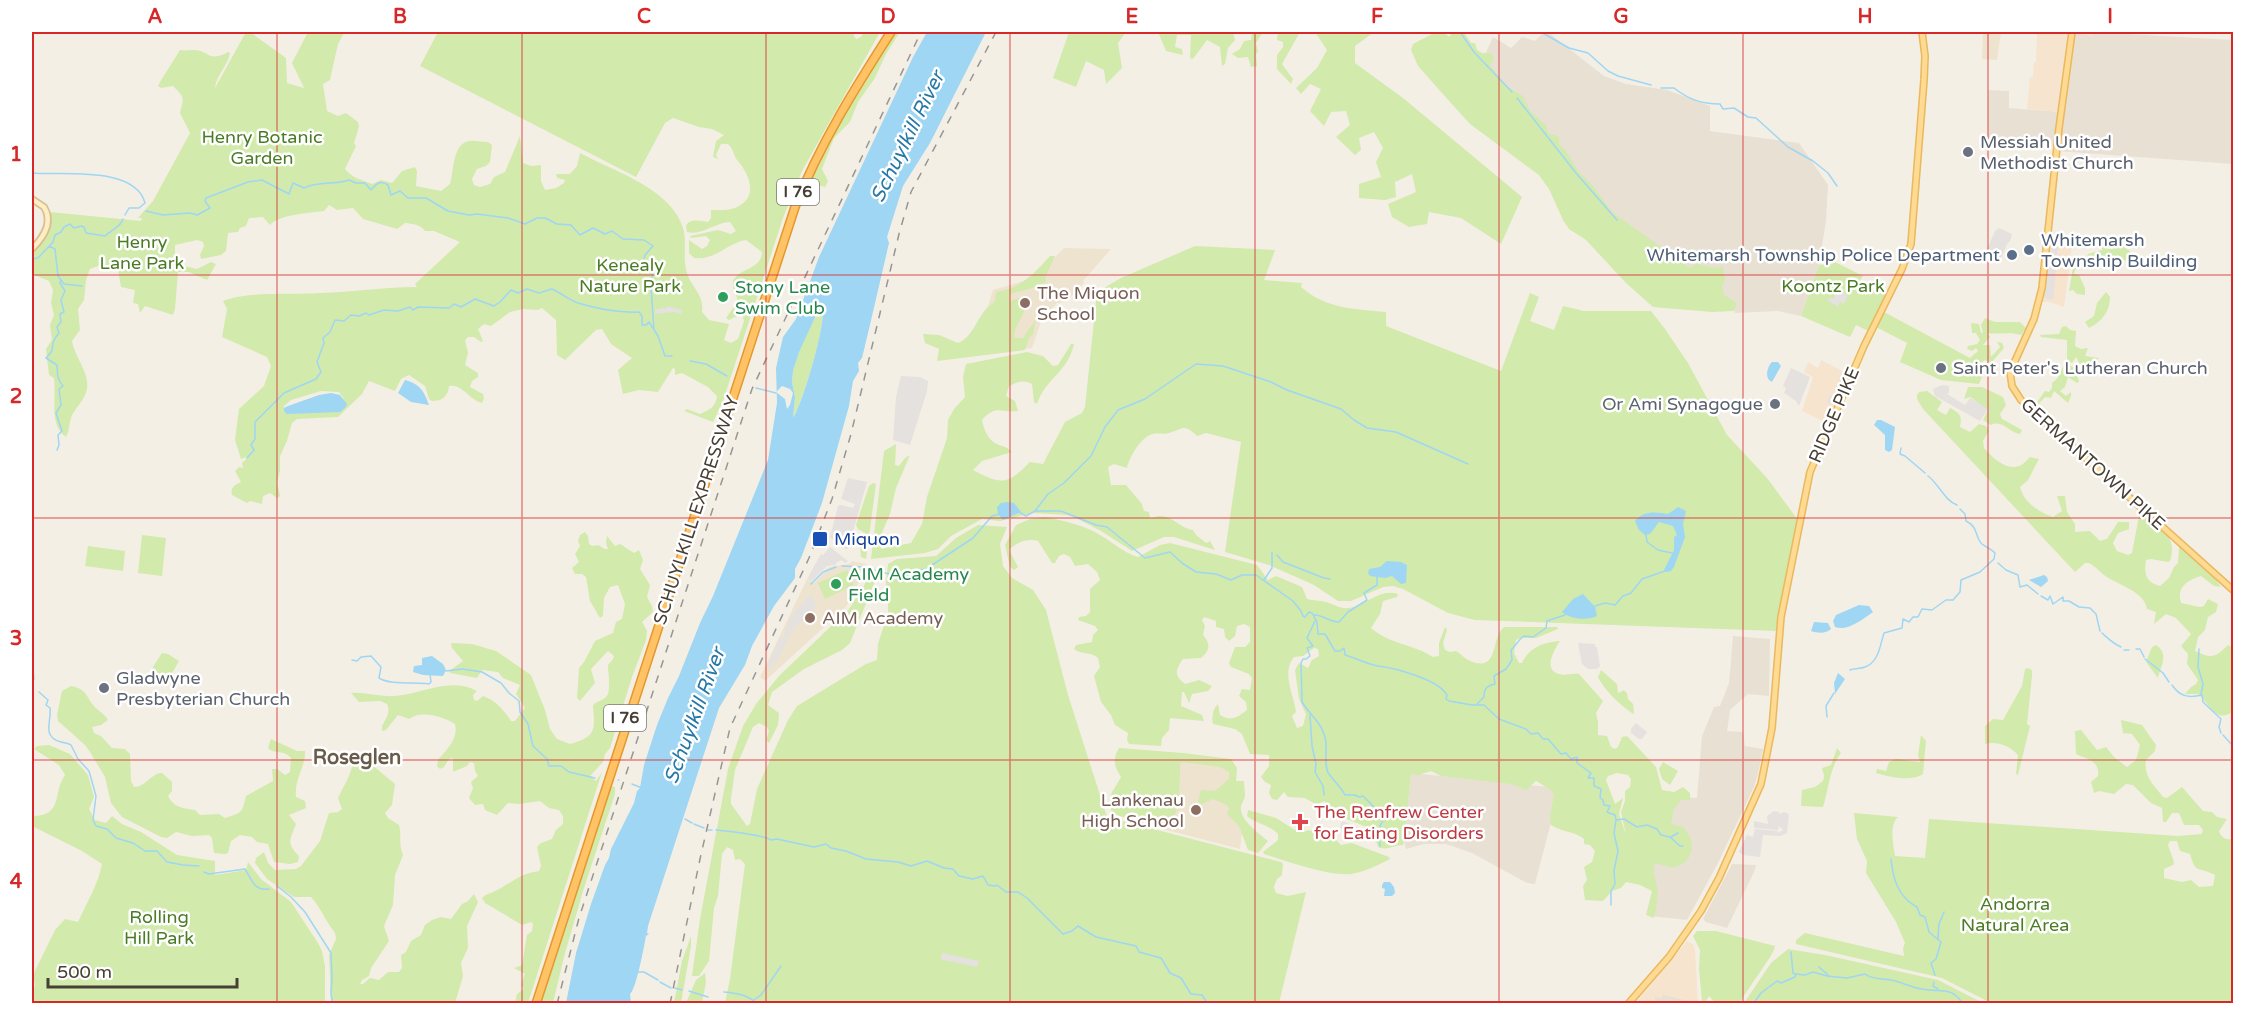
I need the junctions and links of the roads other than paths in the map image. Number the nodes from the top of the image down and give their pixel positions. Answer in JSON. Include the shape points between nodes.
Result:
{"nodes":[{"id":1,"x":889,"y":32,"type":"edge"},
{"id":2,"x":1922,"y":32,"type":"edge"},
{"id":3,"x":2072,"y":32,"type":"edge"},
{"id":4,"x":32,"y":199,"type":"edge"},
{"id":5,"x":32,"y":249,"type":"edge"},
{"id":6,"x":2234,"y":591,"type":"edge"},
{"id":7,"x":534,"y":1004,"type":"edge"},
{"id":8,"x":1628,"y":1004,"type":"edge"}],
"edges":[{"from":1,"to":7,"type":"highway","name":"SCHUYLKILL EXPRESSWAY","number":"I 76","via":[[833,118],[786,221]]},
{"from":2,"to":8,"type":"main road","name":"RIDGE PIKE","via":[[1924,80],[1911,244],[1810,472],[1781,617],[1769,747],[1761,784],[1701,911],[1670,957]]},
{"from":3,"to":6,"type":"main road","name":"GERMANTOWN PIKE","via":[[2042,288],[2034,319],[2010,372],[2012,386],[2021,400]]},
{"from":4,"to":5,"type":"main road","via":[[44,207],[48,217],[44,234]]}]}
